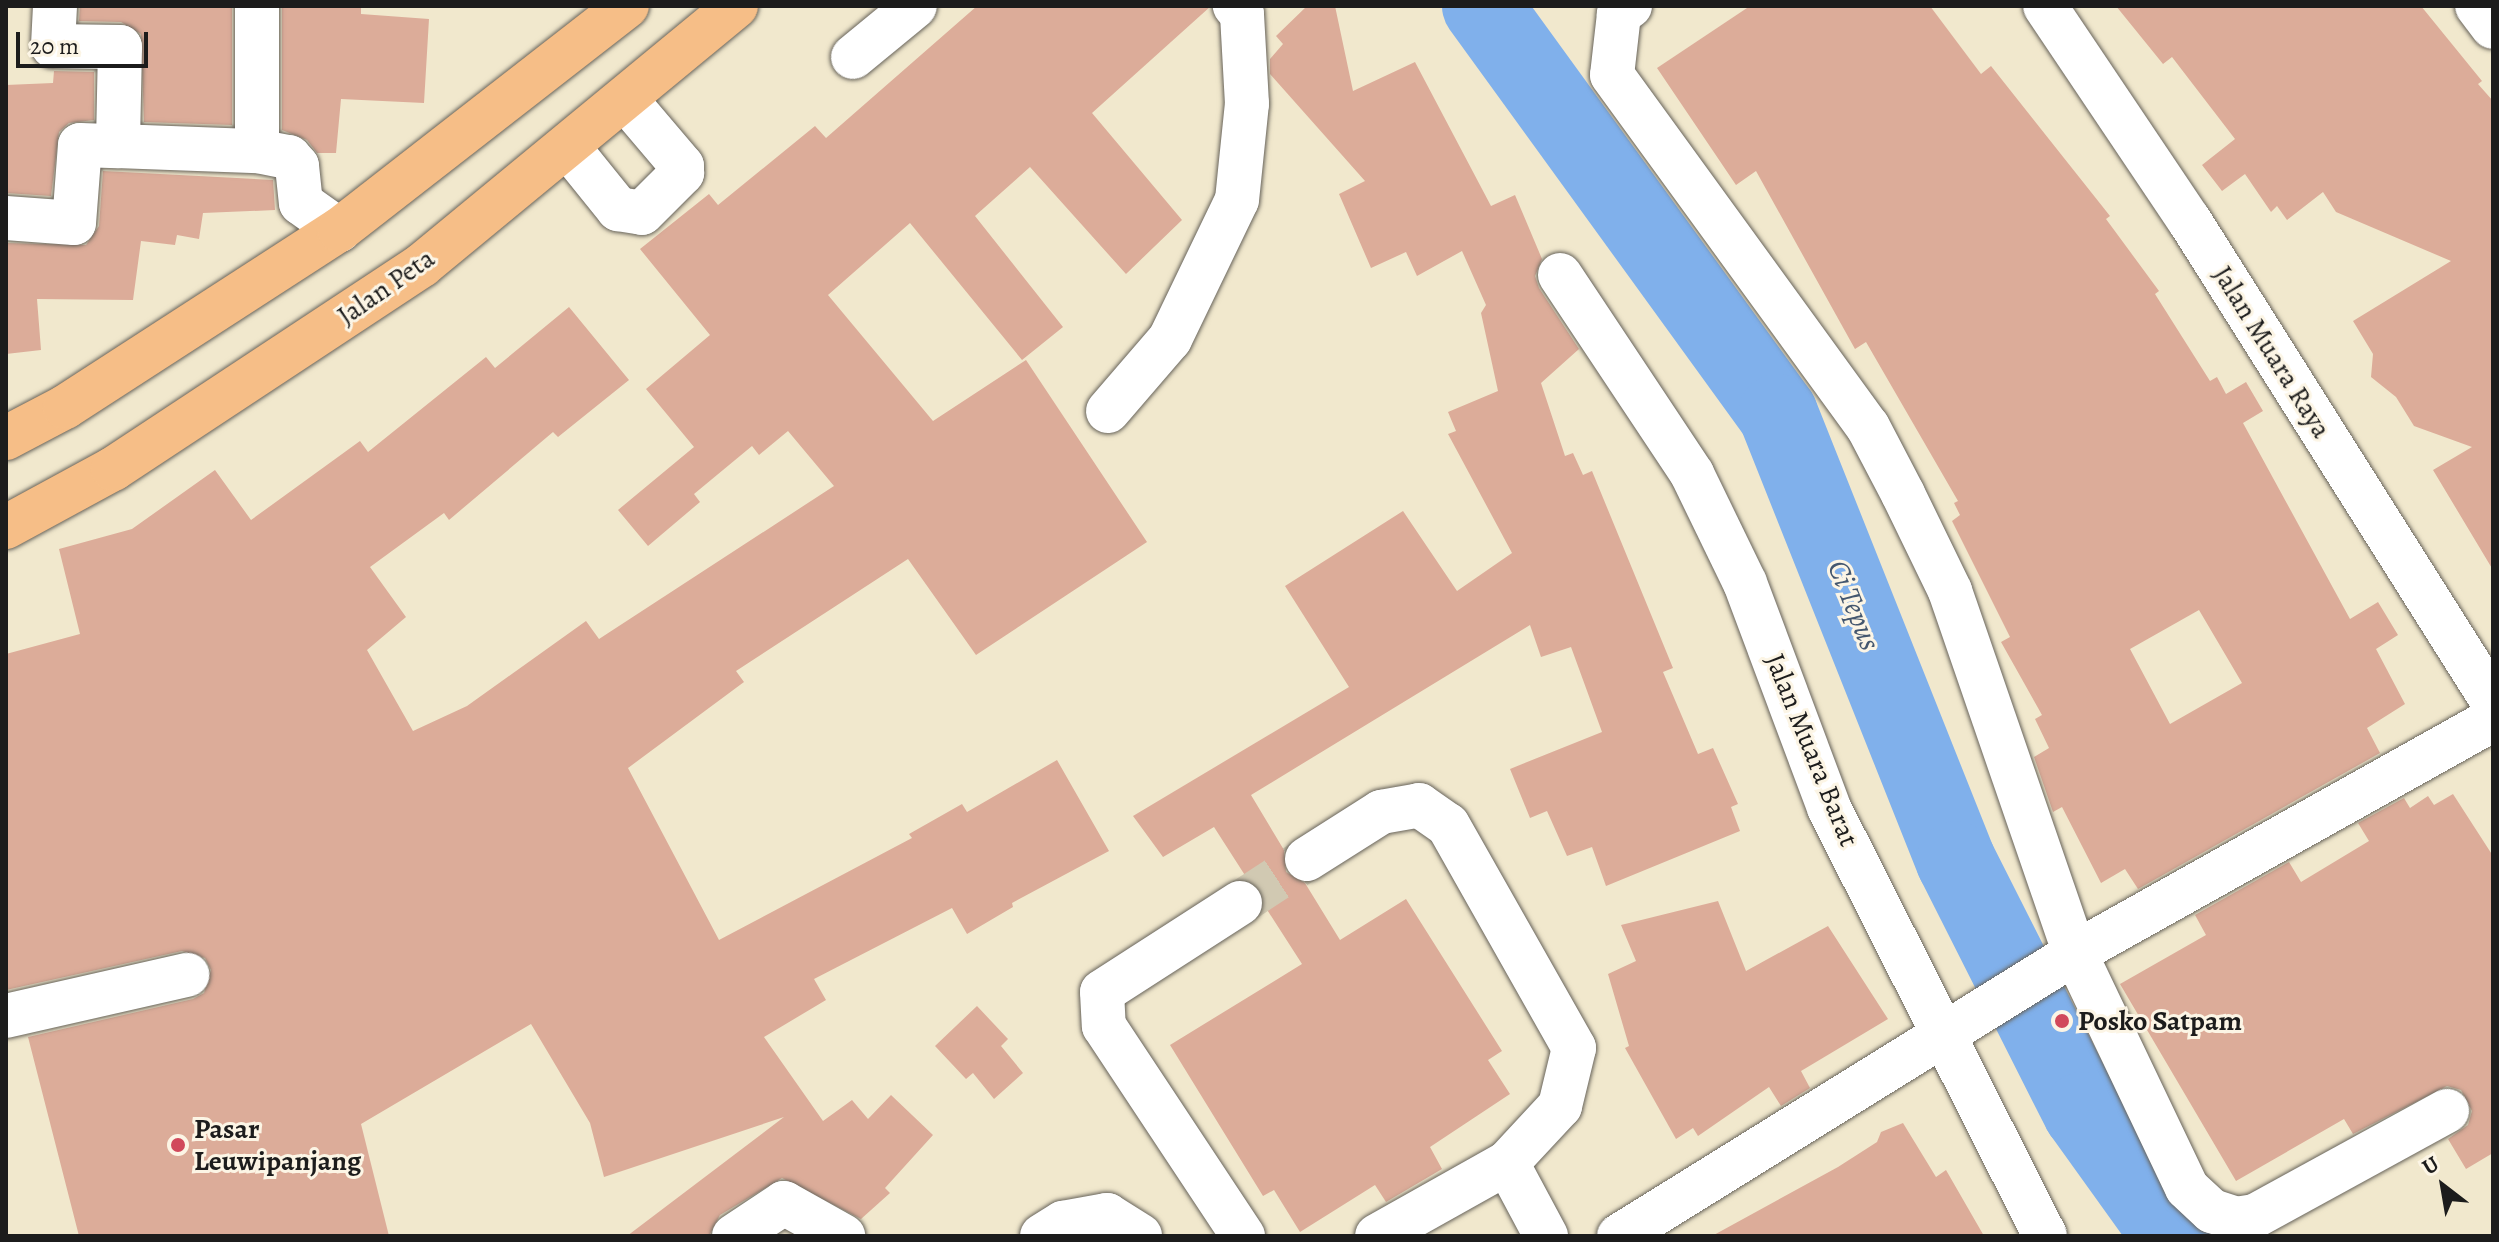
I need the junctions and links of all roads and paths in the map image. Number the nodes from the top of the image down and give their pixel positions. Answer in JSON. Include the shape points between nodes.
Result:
{"nodes":[{"id":1,"x":55,"y":6,"type":"edge"},
{"id":2,"x":257,"y":6,"type":"edge"},
{"id":3,"x":627,"y":6,"type":"edge"},
{"id":4,"x":736,"y":6,"type":"edge"},
{"id":5,"x":915,"y":6,"type":"edge"},
{"id":6,"x":1235,"y":6,"type":"edge"},
{"id":7,"x":1630,"y":6,"type":"edge"},
{"id":8,"x":2045,"y":6,"type":"edge"},
{"id":9,"x":2477,"y":6,"type":"edge"},
{"id":10,"x":2493,"y":27,"type":"edge"},
{"id":11,"x":853,"y":57,"type":"dead end"},
{"id":12,"x":626,"y":100,"type":"junction"},
{"id":13,"x":118,"y":146,"type":"junction"},
{"id":14,"x":568,"y":147,"type":"junction"},
{"id":15,"x":257,"y":151,"type":"junction"},
{"id":16,"x":6,"y":218,"type":"edge"},
{"id":17,"x":339,"y":230,"type":"junction"},
{"id":18,"x":1560,"y":275,"type":"dead end"},
{"id":19,"x":1108,"y":411,"type":"dead end"},
{"id":20,"x":6,"y":438,"type":"edge"},
{"id":21,"x":6,"y":527,"type":"edge"},
{"id":22,"x":2493,"y":702,"type":"edge"},
{"id":23,"x":2493,"y":719,"type":"edge"},
{"id":24,"x":1307,"y":859,"type":"tunnel mouth"},
{"id":25,"x":1240,"y":903,"type":"tunnel mouth"},
{"id":26,"x":2061,"y":962,"type":"junction"},
{"id":27,"x":187,"y":975,"type":"dead end"},
{"id":28,"x":6,"y":1016,"type":"edge"},
{"id":29,"x":1960,"y":1022,"type":"junction"},
{"id":30,"x":2447,"y":1111,"type":"dead end"},
{"id":31,"x":1507,"y":1163,"type":"junction"},
{"id":32,"x":734,"y":1236,"type":"edge"},
{"id":33,"x":843,"y":1236,"type":"edge"},
{"id":34,"x":1042,"y":1236,"type":"edge"},
{"id":35,"x":1140,"y":1236,"type":"edge"},
{"id":36,"x":1243,"y":1236,"type":"edge"},
{"id":37,"x":1377,"y":1236,"type":"edge"},
{"id":38,"x":1546,"y":1236,"type":"edge"},
{"id":39,"x":1619,"y":1236,"type":"edge"},
{"id":40,"x":2045,"y":1236,"type":"edge"}],
"edges":[{"from":1,"to":13,"type":"street","via":[[53,46],[120,47]]},
{"from":2,"to":15,"type":"street"},
{"from":3,"to":17,"type":"main road"},
{"from":4,"to":12,"type":"main road","name":"Jalan Peta"},
{"from":5,"to":11,"type":"street"},
{"from":6,"to":19,"type":"street","via":[[1242,14],[1247,104],[1237,200],[1170,339]]},
{"from":7,"to":26,"type":"street","via":[[1619,14],[1612,75],[1868,427],[1950,591]]},
{"from":8,"to":22,"type":"street","name":"Jalan Muara Raya","via":[[2189,220]]},
{"from":9,"to":10,"type":"street"},
{"from":12,"to":14,"type":"main road","name":"Jalan Peta"},
{"from":12,"to":14,"type":"street","via":[[682,166],[682,173],[642,213],[618,209]]},
{"from":13,"to":15,"type":"street"},
{"from":13,"to":16,"type":"street","via":[[80,145],[74,223]]},
{"from":14,"to":21,"type":"main road","name":"Jalan Peta","via":[[409,274],[113,469]]},
{"from":15,"to":17,"type":"street","via":[[289,157],[297,166],[301,203]]},
{"from":17,"to":20,"type":"main road","via":[[65,407]]},
{"from":18,"to":29,"type":"street","name":"Jalan Muara Barat","via":[[1692,474],[1745,583],[1829,808]]},
{"from":23,"to":26,"type":"street"},
{"from":24,"to":31,"type":"street","via":[[1381,812],[1419,805],[1448,825],[1574,1048],[1560,1106]]},
{"from":25,"to":36,"type":"street","via":[[1102,992],[1104,1026]]},
{"from":26,"to":29,"type":"street"},
{"from":26,"to":30,"type":"street","via":[[2187,1188],[2212,1211],[2236,1219],[2255,1216]]},
{"from":27,"to":28,"type":"street"},
{"from":29,"to":39,"type":"street"},
{"from":29,"to":40,"type":"street","name":"Jalan Muara Barat"},
{"from":31,"to":37,"type":"street"},
{"from":31,"to":38,"type":"street"},
{"from":32,"to":33,"type":"street","via":[[784,1203]]},
{"from":34,"to":35,"type":"street","via":[[1063,1223],[1107,1215]]}]}
